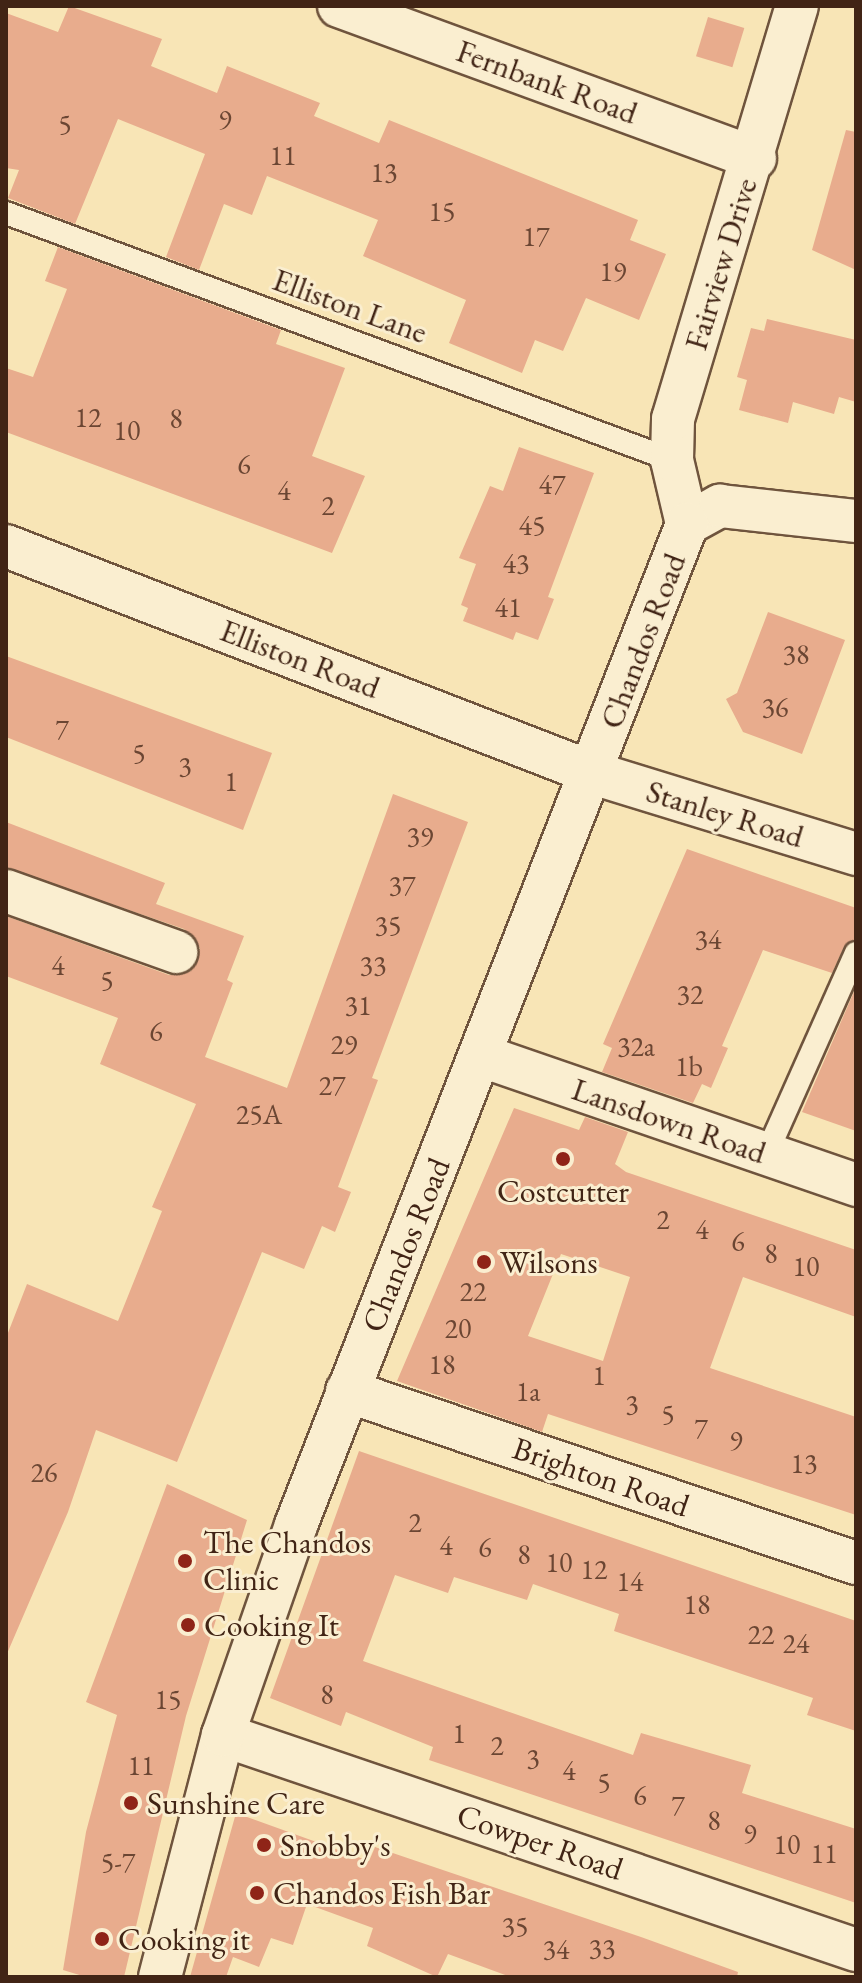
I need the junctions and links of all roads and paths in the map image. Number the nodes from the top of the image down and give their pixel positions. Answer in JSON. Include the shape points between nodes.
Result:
{"nodes":[{"id":1,"x":339,"y":6,"type":"edge"},
{"id":2,"x":797,"y":6,"type":"edge"},
{"id":3,"x":755,"y":158,"type":"junction"},
{"id":4,"x":6,"y":213,"type":"edge"},
{"id":5,"x":672,"y":460,"type":"junction"},
{"id":6,"x":856,"y":521,"type":"edge"},
{"id":7,"x":687,"y":524,"type":"junction"},
{"id":8,"x":6,"y":546,"type":"edge"},
{"id":9,"x":593,"y":773,"type":"junction"},
{"id":10,"x":856,"y":854,"type":"edge"},
{"id":11,"x":6,"y":891,"type":"edge"},
{"id":12,"x":176,"y":952,"type":"dead end"},
{"id":13,"x":856,"y":953,"type":"edge"},
{"id":14,"x":482,"y":1056,"type":"junction"},
{"id":15,"x":766,"y":1155,"type":"junction"},
{"id":16,"x":856,"y":1185,"type":"edge"},
{"id":17,"x":347,"y":1391,"type":"junction"},
{"id":18,"x":856,"y":1563,"type":"edge"},
{"id":19,"x":223,"y":1735,"type":"junction"},
{"id":20,"x":856,"y":1950,"type":"edge"},
{"id":21,"x":160,"y":1977,"type":"edge"}],
"edges":[{"from":1,"to":3,"type":"street","name":"Fernbank Road"},
{"from":2,"to":3,"type":"street","name":"Fairview Drive"},
{"from":3,"to":5,"type":"street","name":"Fairview Drive","via":[[673,419]]},
{"from":4,"to":5,"type":"lane","name":"Elliston Lane"},
{"from":5,"to":7,"type":"street","name":"Fairview Drive"},
{"from":6,"to":7,"type":"street","via":[[720,506]]},
{"from":7,"to":9,"type":"street","name":"Chandos Road"},
{"from":8,"to":9,"type":"street","name":"Elliston Road"},
{"from":9,"to":10,"type":"street","name":"Stanley Road"},
{"from":9,"to":14,"type":"street","name":"Chandos Road"},
{"from":11,"to":12,"type":"street"},
{"from":13,"to":15,"type":"lane"},
{"from":14,"to":15,"type":"street","name":"Lansdown Road"},
{"from":14,"to":17,"type":"street","name":"Chandos Road"},
{"from":15,"to":16,"type":"street","name":"Lansdown Road"},
{"from":17,"to":18,"type":"street","name":"Brighton Road"},
{"from":17,"to":19,"type":"street","name":"Chandos Road"},
{"from":19,"to":20,"type":"street","name":"Cowper Road"},
{"from":19,"to":21,"type":"street","name":"Chandos Road"}]}
